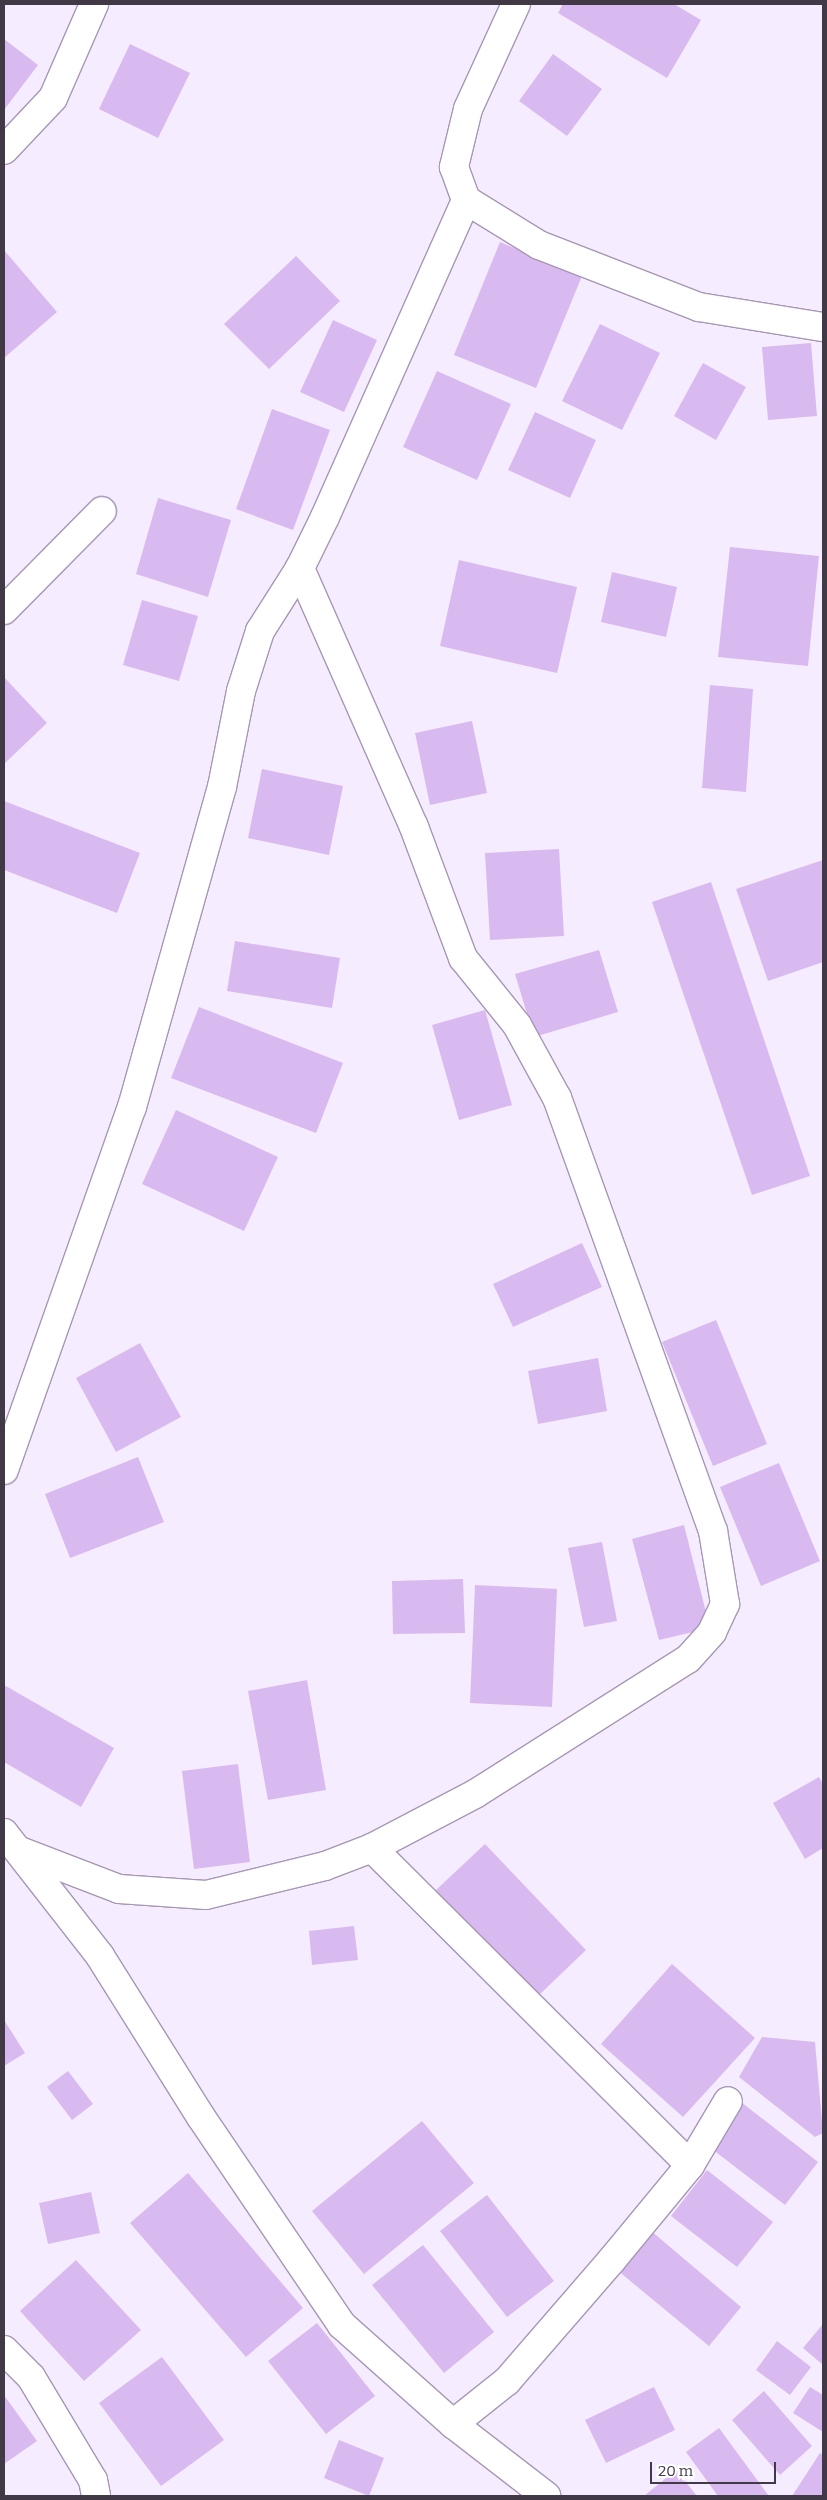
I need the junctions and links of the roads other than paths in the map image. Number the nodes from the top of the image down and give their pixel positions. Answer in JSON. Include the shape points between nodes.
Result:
{"nodes":[{"id":1,"x":94,"y":4,"type":"edge"},
{"id":2,"x":516,"y":4,"type":"edge"},
{"id":3,"x":4,"y":150,"type":"edge"},
{"id":4,"x":466,"y":200,"type":"junction"},
{"id":5,"x":823,"y":327,"type":"edge"},
{"id":6,"x":102,"y":511,"type":"dead end"},
{"id":7,"x":300,"y":568,"type":"junction"},
{"id":8,"x":4,"y":610,"type":"edge"},
{"id":9,"x":4,"y":1470,"type":"edge"},
{"id":10,"x":12,"y":1842,"type":"edge"},
{"id":11,"x":372,"y":1848,"type":"junction"},
{"id":12,"x":728,"y":2101,"type":"dead end"},
{"id":13,"x":690,"y":2166,"type":"junction"},
{"id":14,"x":4,"y":2350,"type":"edge"},
{"id":15,"x":453,"y":2424,"type":"junction"},
{"id":16,"x":96,"y":2496,"type":"edge"},
{"id":17,"x":546,"y":2496,"type":"edge"}],
"edges":[{"from":1,"to":3,"type":"street","via":[[53,98]]},
{"from":2,"to":4,"type":"street","via":[[468,109],[454,167]]},
{"from":4,"to":5,"type":"street","via":[[539,246],[699,307]]},
{"from":4,"to":7,"type":"street"},
{"from":6,"to":8,"type":"street"},
{"from":7,"to":9,"type":"street","via":[[260,631],[241,691],[222,787],[132,1107]]},
{"from":7,"to":11,"type":"street","via":[[414,827],[463,958],[517,1025],[557,1098],[713,1531],[725,1604],[712,1632],[688,1659],[475,1794]]},
{"from":10,"to":11,"type":"street","via":[[118,1889],[206,1894],[325,1866]]},
{"from":10,"to":15,"type":"street","via":[[100,1956],[201,2117],[342,2326]]},
{"from":11,"to":13,"type":"street"},
{"from":12,"to":13,"type":"street"},
{"from":13,"to":15,"type":"street","via":[[507,2381]]},
{"from":14,"to":16,"type":"street","via":[[31,2377],[93,2480]]},
{"from":15,"to":17,"type":"street"}]}
